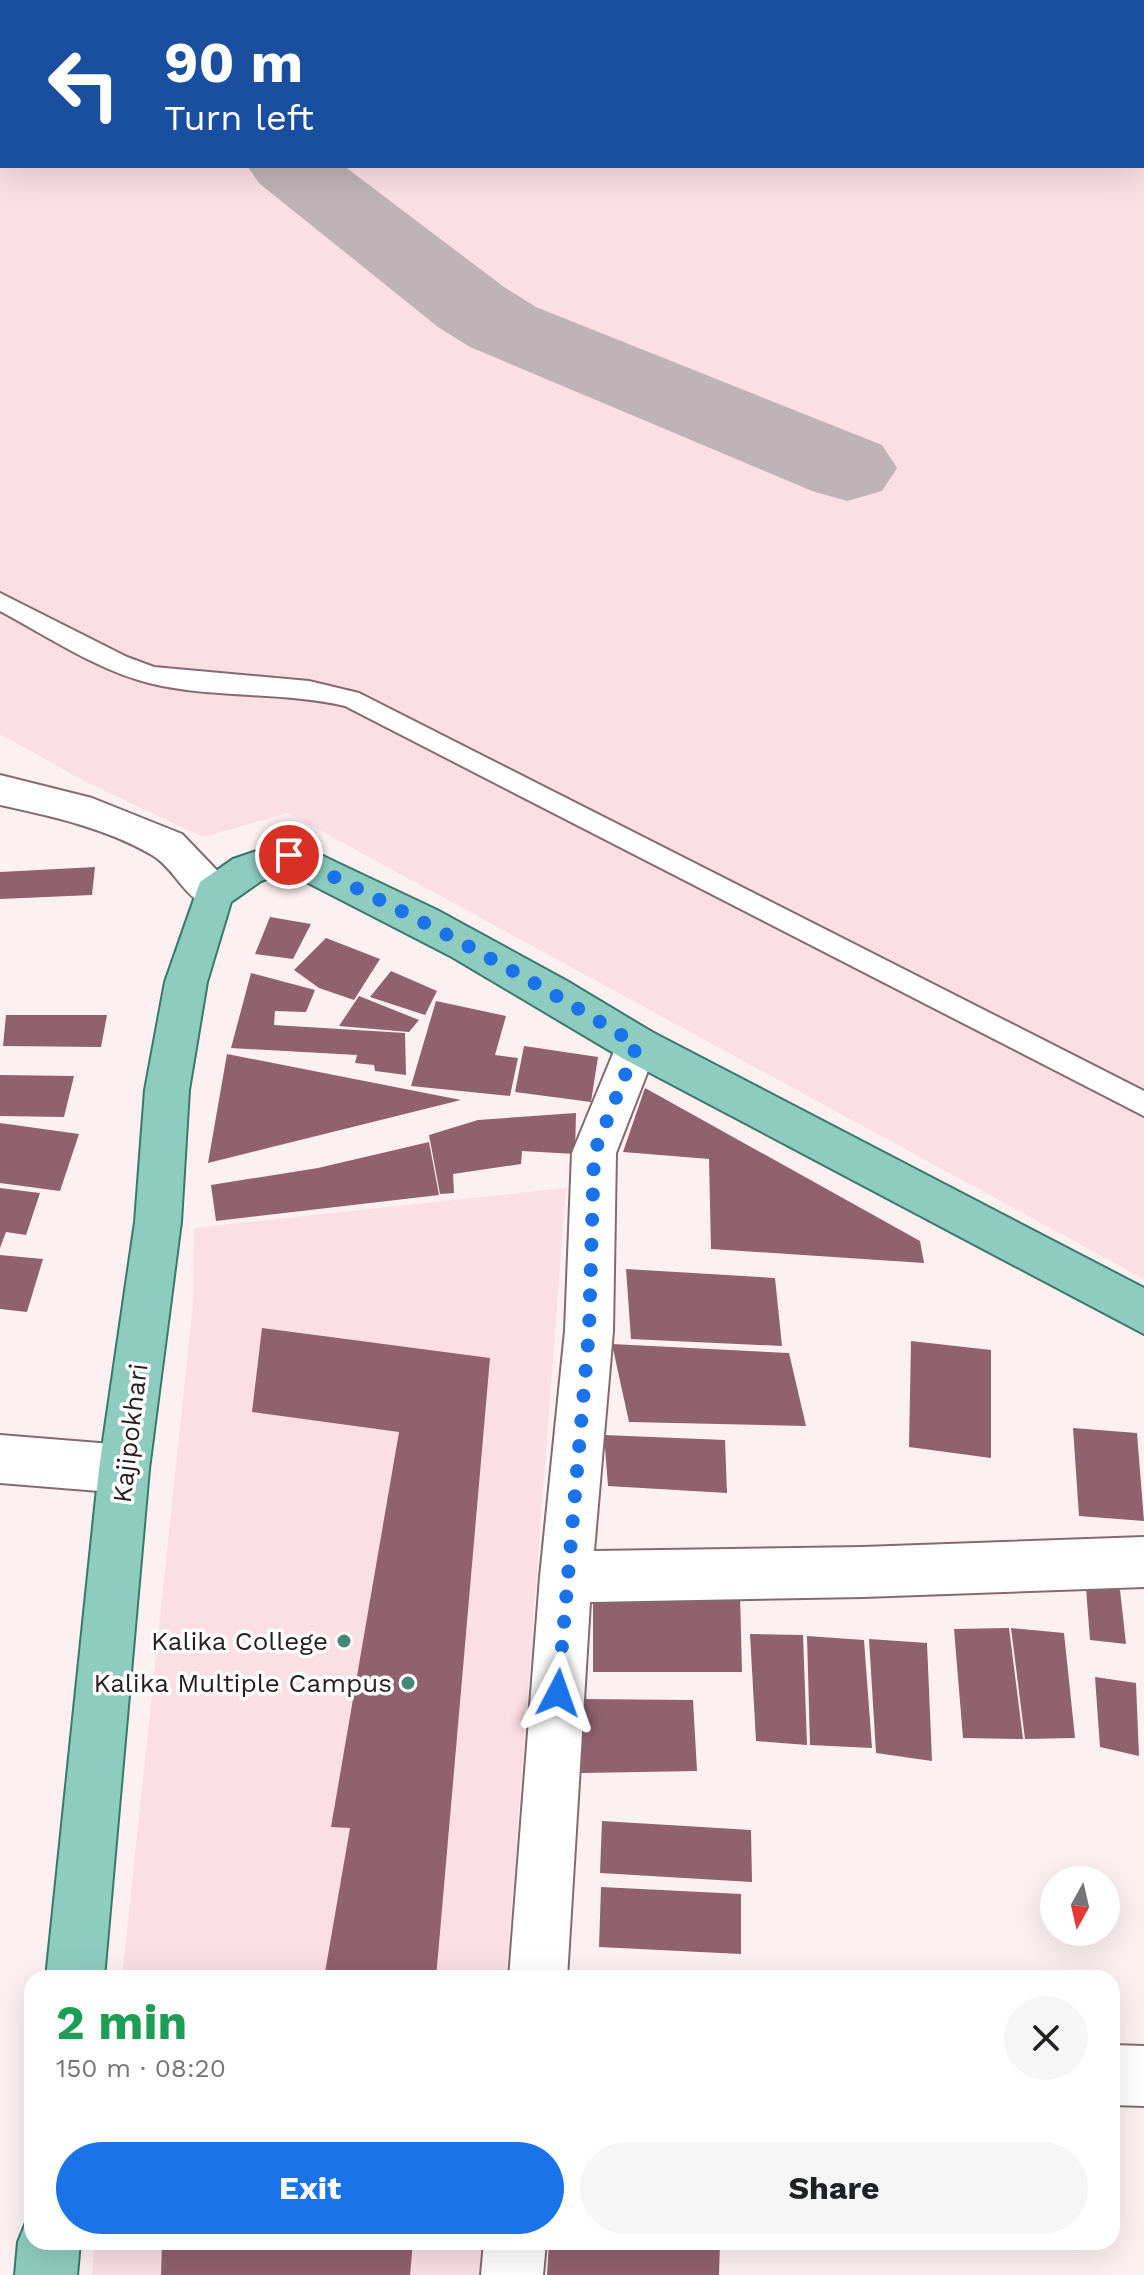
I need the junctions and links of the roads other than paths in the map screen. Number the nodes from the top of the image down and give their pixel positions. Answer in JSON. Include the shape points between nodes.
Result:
{"nodes":[{"id":1,"x":0,"y":601,"type":"edge"},
{"id":2,"x":0,"y":764,"type":"edge"},
{"id":3,"x":0,"y":790,"type":"edge"},
{"id":4,"x":78,"y":808,"type":"junction"},
{"id":5,"x":214,"y":893,"type":"junction"},
{"id":6,"x":637,"y":1045,"type":"junction"},
{"id":7,"x":1144,"y":1104,"type":"edge"},
{"id":8,"x":1144,"y":1312,"type":"edge"},
{"id":9,"x":0,"y":1459,"type":"edge"},
{"id":10,"x":124,"y":1469,"type":"junction"},
{"id":11,"x":1144,"y":1562,"type":"edge"},
{"id":12,"x":566,"y":1577,"type":"junction"},
{"id":13,"x":76,"y":1970,"type":"edge"},
{"id":14,"x":539,"y":1970,"type":"edge"},
{"id":15,"x":1120,"y":2075,"type":"edge"},
{"id":16,"x":1144,"y":2076,"type":"edge"},
{"id":17,"x":48,"y":2250,"type":"edge"},
{"id":18,"x":514,"y":2250,"type":"edge"},
{"id":19,"x":46,"y":2275,"type":"edge"},
{"id":20,"x":512,"y":2275,"type":"edge"}],
"edges":[{"from":1,"to":7,"type":"lane","via":[[151,675],[309,689],[351,699]]},
{"from":2,"to":4,"type":"street"},
{"from":3,"to":4,"type":"street"},
{"from":4,"to":5,"type":"street","via":[[168,845]]},
{"from":5,"to":6,"type":"main road","via":[[247,870],[289,855],[430,923]]},
{"from":5,"to":10,"type":"main road","name":"Kajipokhari","via":[[186,982],[167,1090],[158,1222]]},
{"from":6,"to":8,"type":"main road"},
{"from":6,"to":12,"type":"street","via":[[594,1153],[589,1331]]},
{"from":9,"to":10,"type":"street"},
{"from":10,"to":13,"type":"main road","name":"Kajipokhari"},
{"from":11,"to":12,"type":"street"},
{"from":12,"to":14,"type":"street"},
{"from":15,"to":16,"type":"street"},
{"from":17,"to":19,"type":"main road"},
{"from":18,"to":20,"type":"street"}]}
